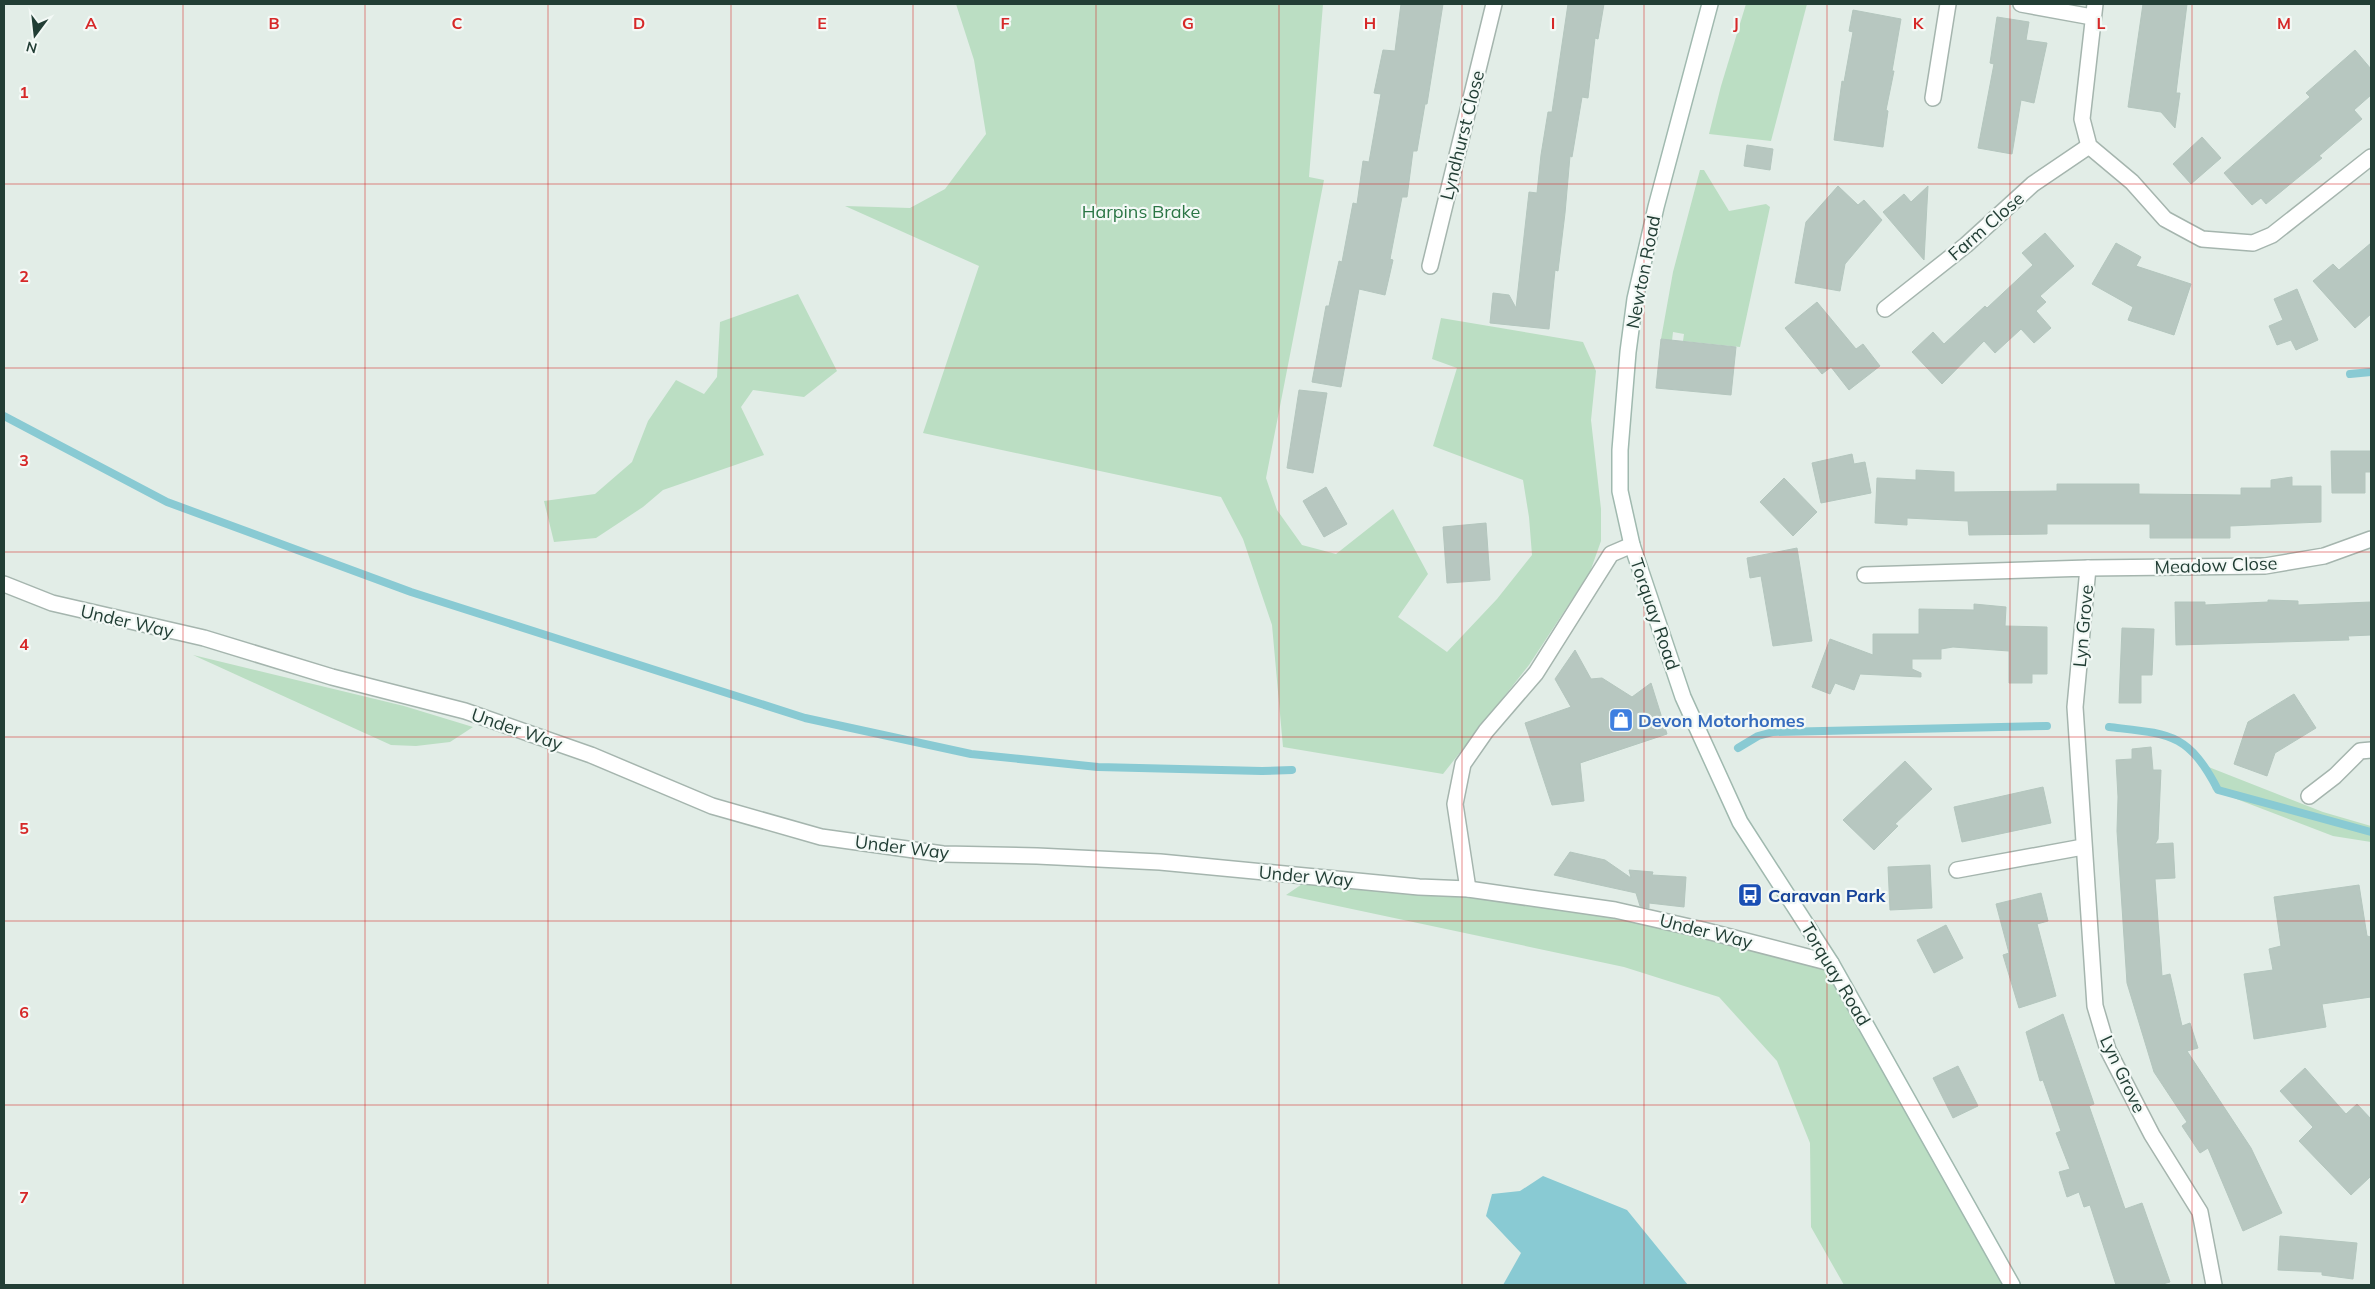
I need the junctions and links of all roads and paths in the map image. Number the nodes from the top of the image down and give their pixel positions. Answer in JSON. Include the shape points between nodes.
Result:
{"nodes":[{"id":1,"x":1494,"y":4,"type":"edge"},
{"id":2,"x":1710,"y":4,"type":"edge"},
{"id":3,"x":1948,"y":4,"type":"edge"},
{"id":4,"x":2021,"y":4,"type":"edge"},
{"id":5,"x":2094,"y":10,"type":"edge"},
{"id":6,"x":1933,"y":98,"type":"dead end"},
{"id":7,"x":2089,"y":146,"type":"junction"},
{"id":8,"x":2371,"y":157,"type":"edge"},
{"id":9,"x":1430,"y":266,"type":"dead end"},
{"id":10,"x":1886,"y":309,"type":"dead end"},
{"id":11,"x":2371,"y":539,"type":"edge"},
{"id":12,"x":1632,"y":545,"type":"junction"},
{"id":13,"x":2088,"y":568,"type":"junction"},
{"id":14,"x":1865,"y":575,"type":"dead end"},
{"id":15,"x":4,"y":584,"type":"edge"},
{"id":16,"x":2371,"y":750,"type":"edge"},
{"id":17,"x":2309,"y":796,"type":"dead end"},
{"id":18,"x":2084,"y":847,"type":"junction"},
{"id":19,"x":1957,"y":870,"type":"dead end"},
{"id":20,"x":1468,"y":889,"type":"junction"},
{"id":21,"x":1831,"y":963,"type":"junction"},
{"id":22,"x":2012,"y":1285,"type":"edge"},
{"id":23,"x":2214,"y":1285,"type":"edge"}],
"edges":[{"from":1,"to":9,"type":"street","name":"Lyndhurst Close"},
{"from":2,"to":12,"type":"street","name":"Newton Road","via":[[1656,207],[1628,352],[1620,491]]},
{"from":3,"to":6,"type":"street"},
{"from":4,"to":5,"type":"street"},
{"from":5,"to":7,"type":"street","via":[[2082,119]]},
{"from":7,"to":8,"type":"street","via":[[2132,182],[2165,219],[2202,239],[2253,243],[2272,235]]},
{"from":7,"to":10,"type":"street","name":"Farm Close","via":[[2033,184],[1966,245]]},
{"from":11,"to":13,"type":"street","name":"Meadow Close","via":[[2324,556],[2265,566]]},
{"from":12,"to":20,"type":"street","via":[[1611,554],[1536,673],[1486,730],[1463,764],[1455,804]]},
{"from":12,"to":21,"type":"street","name":"Torquay Road","via":[[1683,697],[1740,822]]},
{"from":13,"to":14,"type":"street","name":"Lyn Grove"},
{"from":13,"to":18,"type":"street","name":"Lyn Grove","via":[[2076,707]]},
{"from":15,"to":20,"type":"street","name":"Under Way","via":[[52,604],[204,638],[332,677],[465,711],[591,755],[712,806],[821,837],[943,854],[1160,862]]},
{"from":16,"to":17,"type":"street","via":[[2360,751]]},
{"from":18,"to":19,"type":"street"},
{"from":18,"to":23,"type":"street","name":"Lyn Grove","via":[[2095,1006],[2108,1050],[2152,1135],[2200,1212]]},
{"from":20,"to":21,"type":"street","name":"Under Way","via":[[1615,910]]},
{"from":21,"to":22,"type":"street","name":"Torquay Road"}]}
